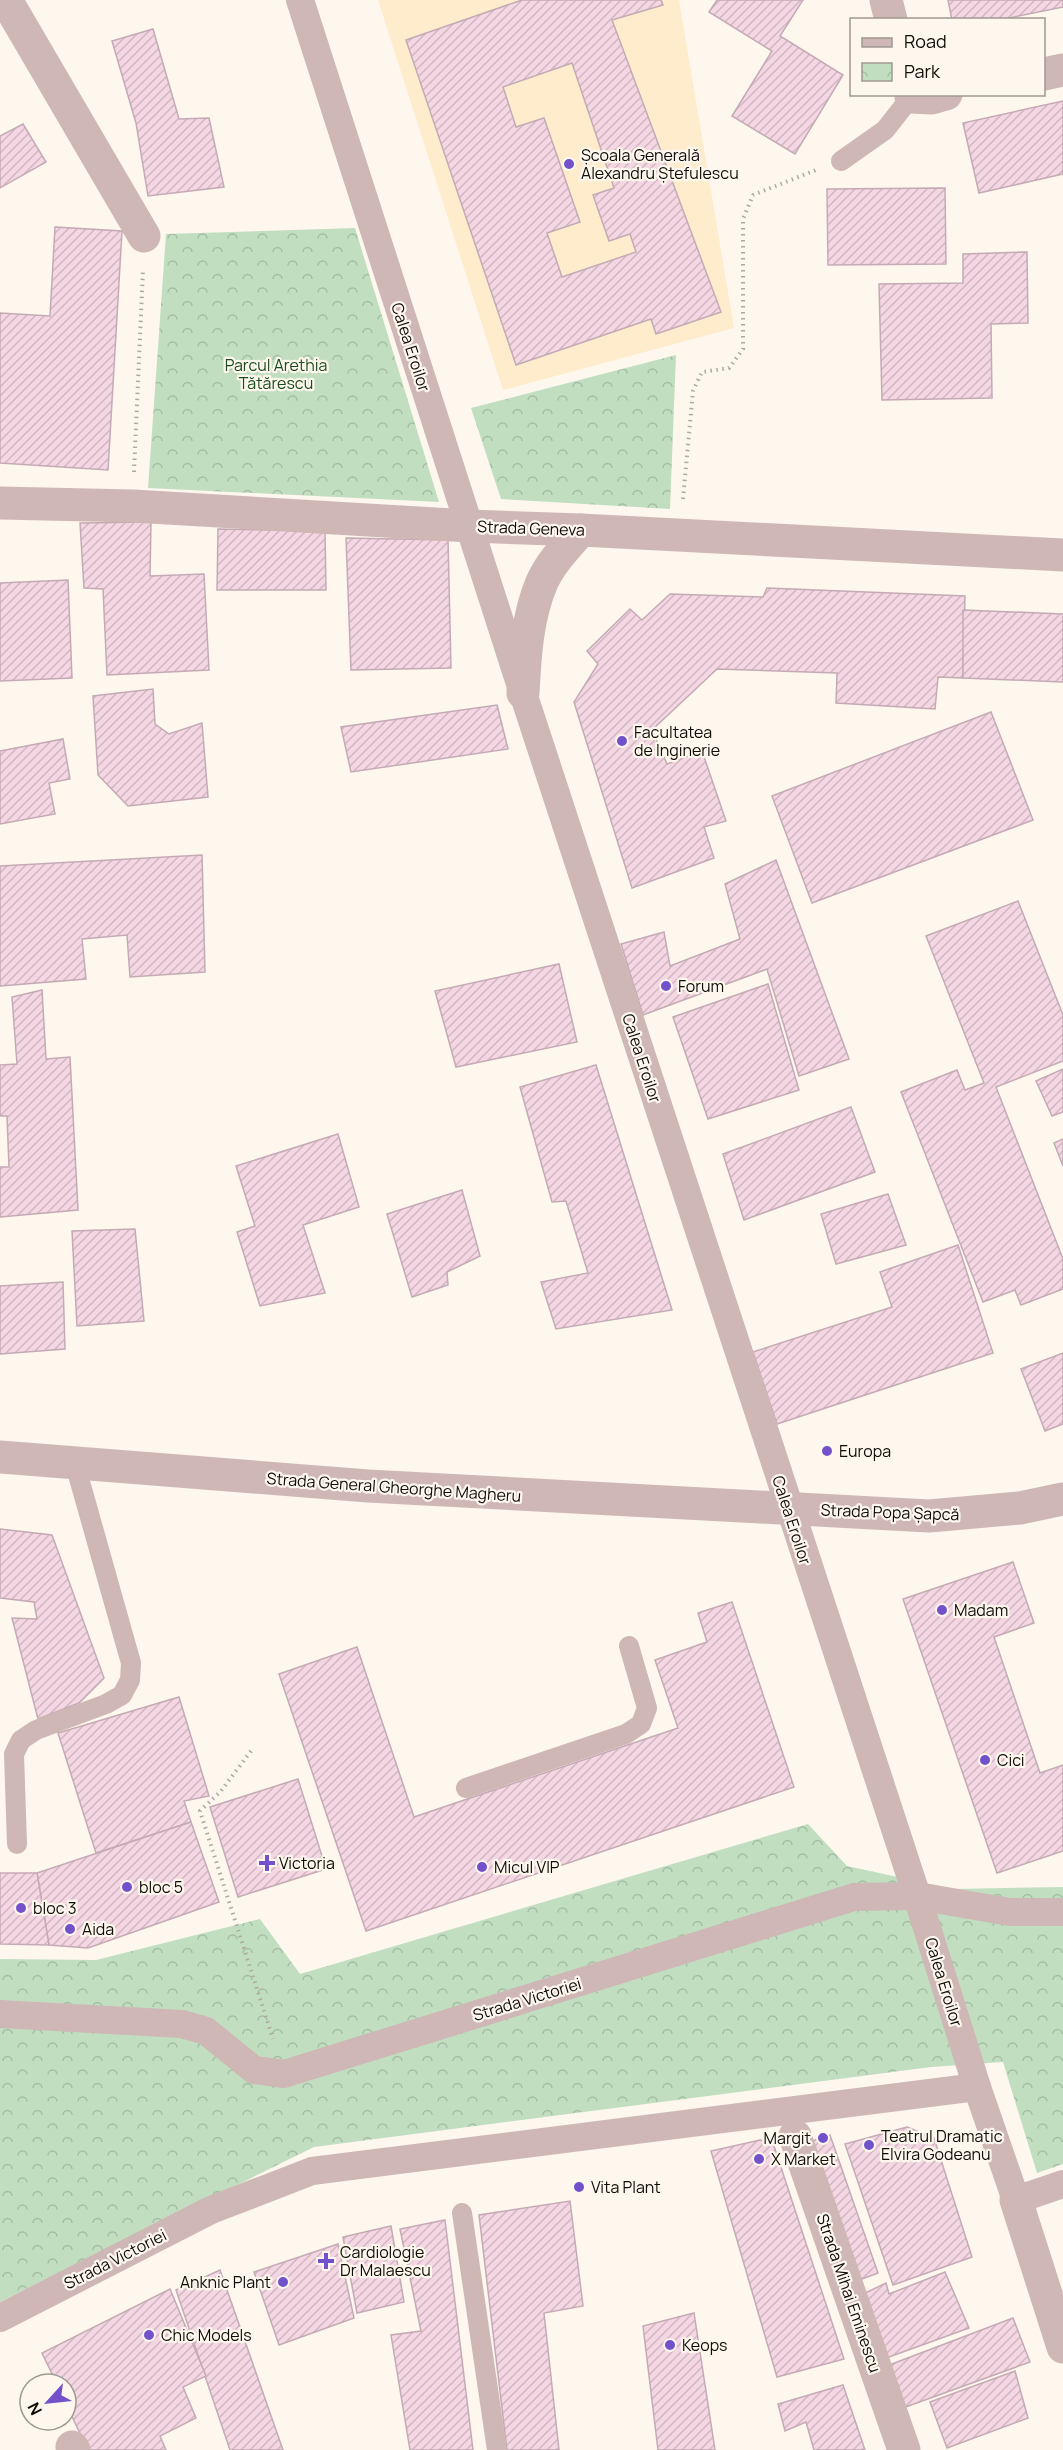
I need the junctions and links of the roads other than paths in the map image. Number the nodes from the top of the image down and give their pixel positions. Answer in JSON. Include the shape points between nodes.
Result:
{"nodes":[{"id":1,"x":6,"y":0,"type":"edge"},
{"id":2,"x":300,"y":0,"type":"edge"},
{"id":3,"x":886,"y":0,"type":"edge"},
{"id":4,"x":890,"y":18,"type":"edge"},
{"id":5,"x":1063,"y":70,"type":"edge"},
{"id":6,"x":1045,"y":74,"type":"edge"},
{"id":7,"x":911,"y":96,"type":"edge"},
{"id":8,"x":939,"y":96,"type":"edge"},
{"id":9,"x":841,"y":161,"type":"road end"},
{"id":10,"x":144,"y":236,"type":"road end"},
{"id":11,"x":0,"y":503,"type":"edge"},
{"id":12,"x":469,"y":526,"type":"junction"},
{"id":13,"x":581,"y":530,"type":"junction"},
{"id":14,"x":1063,"y":555,"type":"edge"},
{"id":15,"x":523,"y":693,"type":"junction"},
{"id":16,"x":0,"y":1457,"type":"edge"},
{"id":17,"x":75,"y":1464,"type":"junction"},
{"id":18,"x":1063,"y":1499,"type":"edge"},
{"id":19,"x":788,"y":1508,"type":"junction"},
{"id":20,"x":629,"y":1646,"type":"dead end"},
{"id":21,"x":466,"y":1788,"type":"dead end"},
{"id":22,"x":17,"y":1844,"type":"dead end"},
{"id":23,"x":917,"y":1896,"type":"junction"},
{"id":24,"x":1063,"y":1912,"type":"edge"},
{"id":25,"x":0,"y":2014,"type":"edge"},
{"id":26,"x":977,"y":2087,"type":"junction"},
{"id":27,"x":795,"y":2136,"type":"dead end"},
{"id":28,"x":1063,"y":2184,"type":"edge"},
{"id":29,"x":1016,"y":2200,"type":"junction"},
{"id":30,"x":462,"y":2213,"type":"dead end"},
{"id":31,"x":0,"y":2318,"type":"edge"},
{"id":32,"x":1063,"y":2347,"type":"edge"},
{"id":33,"x":497,"y":2450,"type":"edge"},
{"id":34,"x":904,"y":2450,"type":"edge"}],
"edges":[{"from":1,"to":10,"type":"street"},
{"from":2,"to":12,"type":"street","name":"Calea Eroilor"},
{"from":3,"to":4,"type":"street"},
{"from":5,"to":6,"type":"street"},
{"from":7,"to":8,"type":"street"},
{"from":7,"to":9,"type":"lane","via":[[885,130]]},
{"from":11,"to":12,"type":"street","name":"Strada Geneva","via":[[133,506]]},
{"from":12,"to":13,"type":"street","name":"Strada Geneva"},
{"from":12,"to":15,"type":"street","name":"Calea Eroilor"},
{"from":13,"to":14,"type":"street","name":"Strada Geneva"},
{"from":13,"to":15,"type":"street","name":"Calea Eroilor","via":[[559,555],[532,611]]},
{"from":15,"to":19,"type":"street","name":"Calea Eroilor"},
{"from":16,"to":17,"type":"street","name":"Strada General Gheorghe Magheru"},
{"from":17,"to":19,"type":"street","name":"Strada General Gheorghe Magheru","via":[[368,1486]]},
{"from":17,"to":22,"type":"lane","via":[[131,1663],[130,1680],[122,1695],[106,1704],[36,1730],[21,1740],[14,1754]]},
{"from":18,"to":19,"type":"street","name":"Strada Popa Șapcă","via":[[1000,1511],[929,1516]]},
{"from":19,"to":23,"type":"street","name":"Calea Eroilor"},
{"from":20,"to":21,"type":"lane","via":[[647,1708],[641,1724],[626,1734]]},
{"from":23,"to":24,"type":"street","name":"Strada Victoriei","via":[[1010,1912]]},
{"from":23,"to":25,"type":"street","name":"Strada Victoriei","via":[[854,1897],[284,2074],[254,2070],[206,2031],[182,2024]]},
{"from":23,"to":26,"type":"street","name":"Calea Eroilor"},
{"from":26,"to":29,"type":"street","name":"Calea Eroilor"},
{"from":26,"to":31,"type":"street","name":"Strada Victoriei","via":[[312,2170],[211,2210]]},
{"from":27,"to":34,"type":"street","name":"Strada Mihai Eminescu"},
{"from":28,"to":29,"type":"street"},
{"from":29,"to":32,"type":"street","name":"Calea Eroilor"},
{"from":30,"to":33,"type":"lane"}]}
